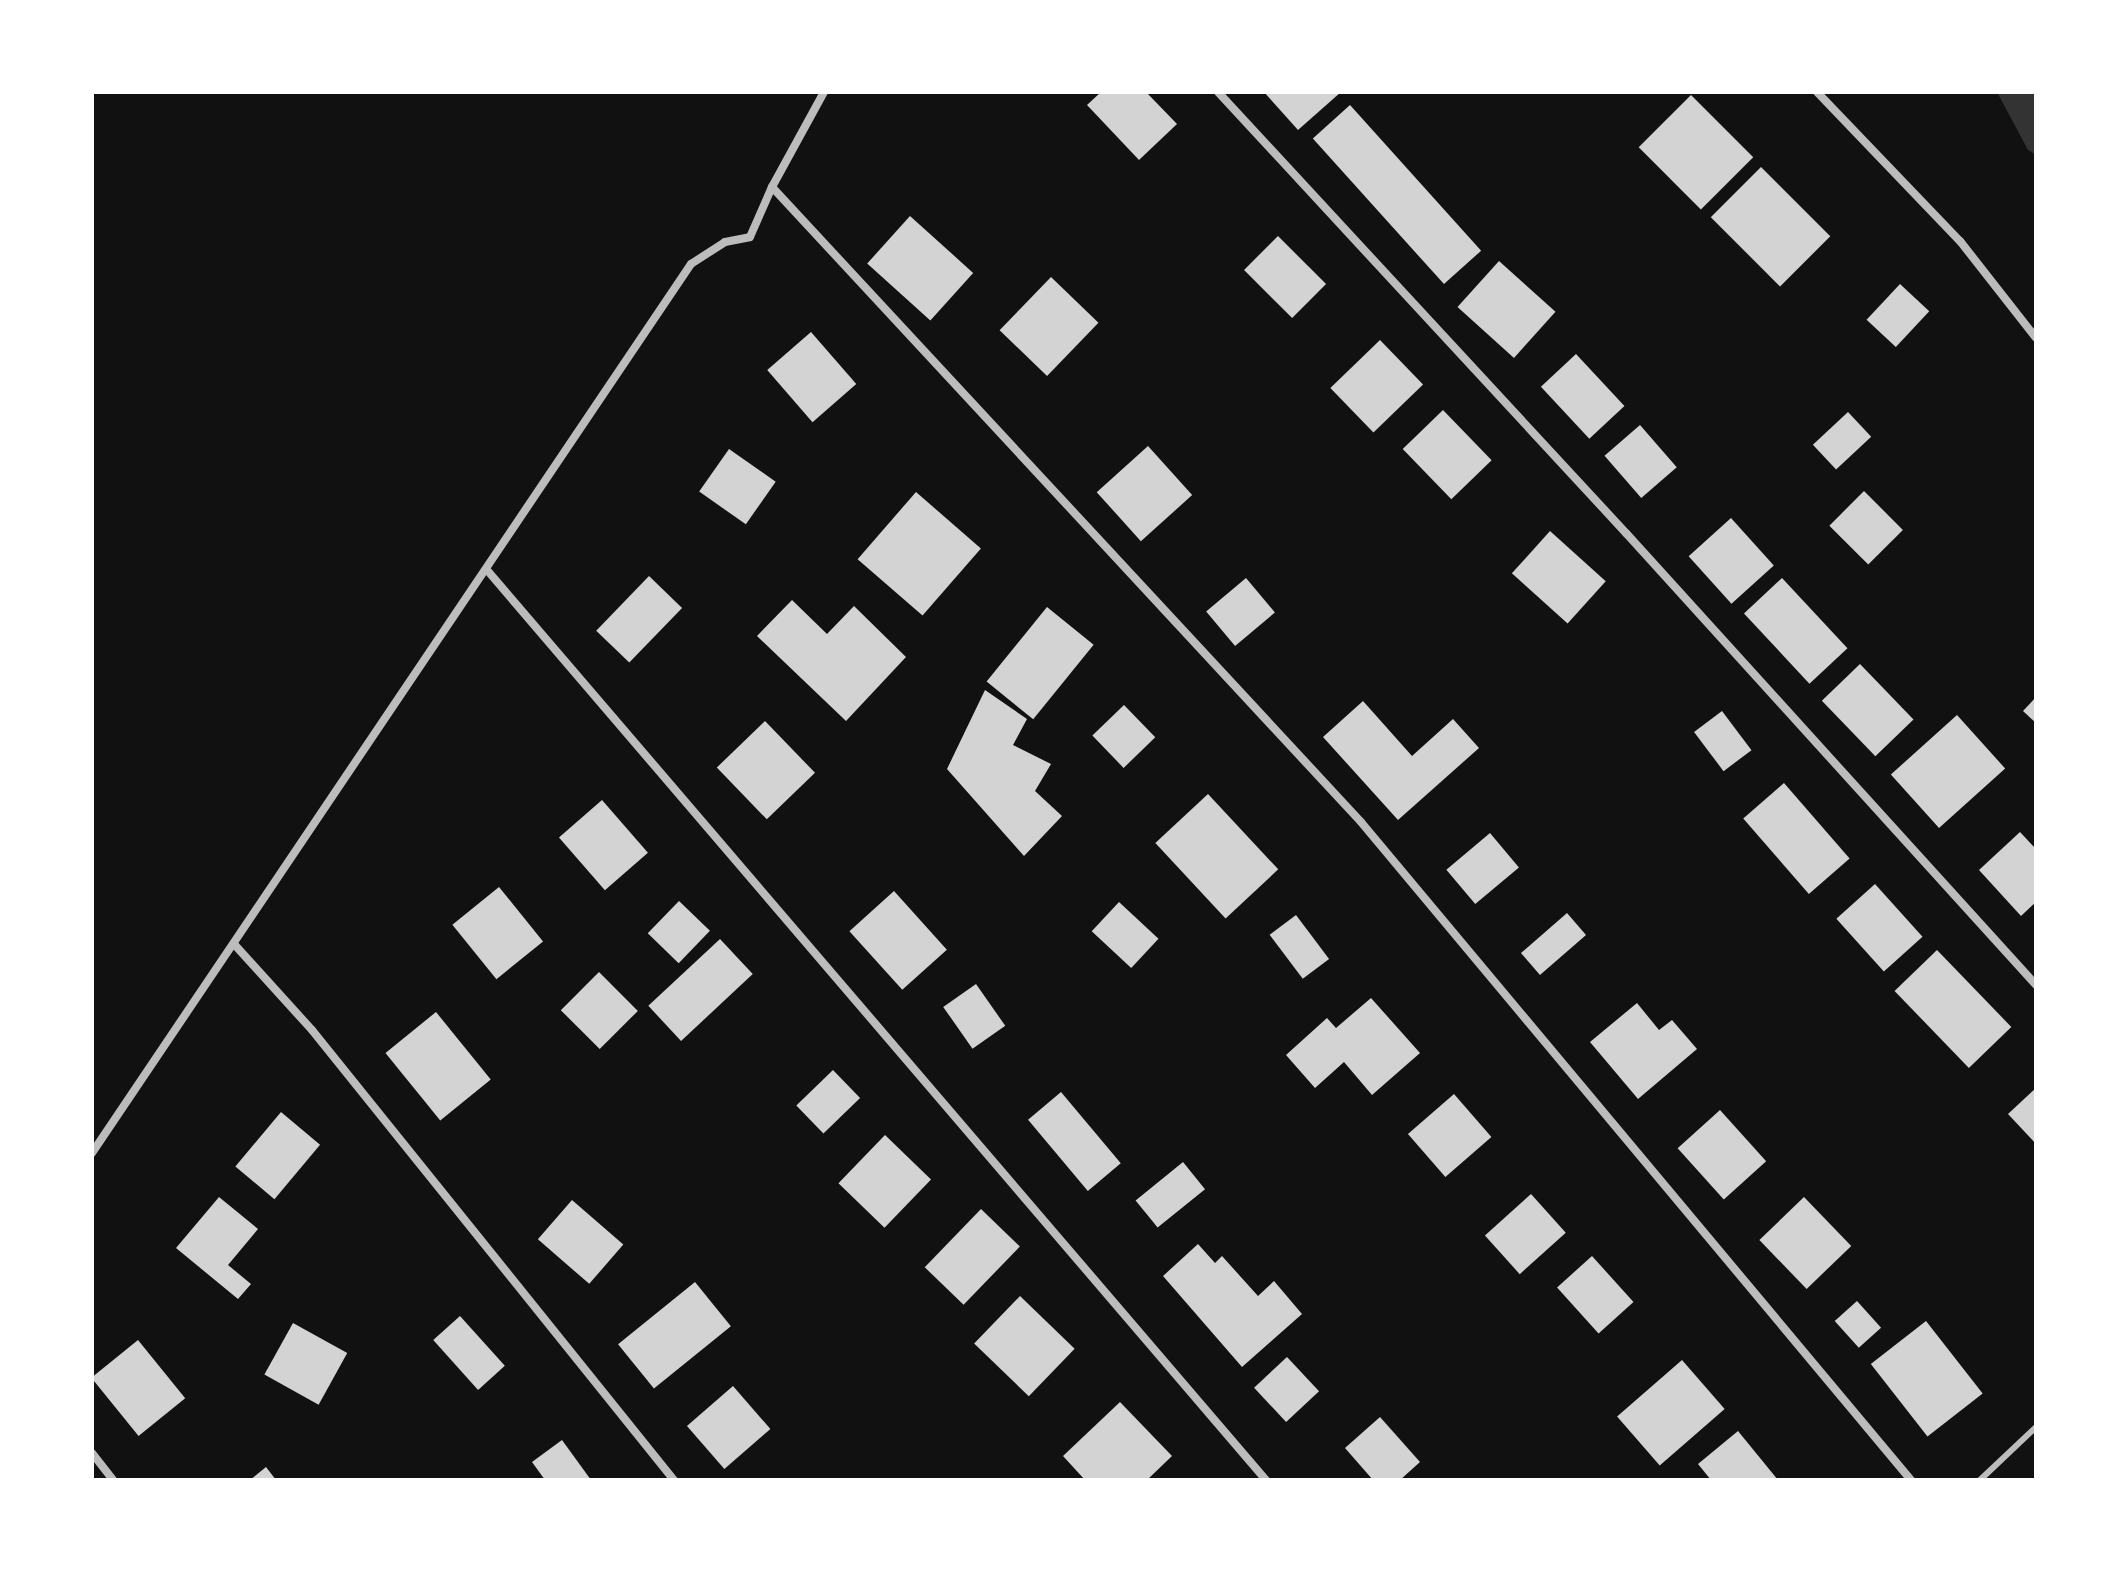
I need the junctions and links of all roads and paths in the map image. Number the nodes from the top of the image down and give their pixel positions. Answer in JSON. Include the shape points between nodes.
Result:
{"nodes":[{"id":1,"x":824,"y":92,"type":"edge"},
{"id":2,"x":1218,"y":92,"type":"edge"},
{"id":3,"x":1817,"y":92,"type":"edge"},
{"id":4,"x":772,"y":187,"type":"junction"},
{"id":5,"x":2036,"y":338,"type":"edge"},
{"id":6,"x":487,"y":570,"type":"junction"},
{"id":7,"x":234,"y":944,"type":"junction"},
{"id":8,"x":2036,"y":985,"type":"edge"},
{"id":9,"x":92,"y":1153,"type":"edge"},
{"id":10,"x":2036,"y":1427,"type":"edge"},
{"id":11,"x":92,"y":1453,"type":"edge"},
{"id":12,"x":113,"y":1480,"type":"edge"},
{"id":13,"x":674,"y":1480,"type":"edge"},
{"id":14,"x":1266,"y":1480,"type":"edge"},
{"id":15,"x":1911,"y":1480,"type":"edge"},
{"id":16,"x":1980,"y":1480,"type":"edge"}],
"edges":[{"from":1,"to":4,"type":"street"},
{"from":2,"to":8,"type":"street"},
{"from":3,"to":5,"type":"street","via":[[1960,241]]},
{"from":4,"to":6,"type":"street","via":[[750,237],[725,242],[691,264]]},
{"from":4,"to":15,"type":"street","via":[[1361,822]]},
{"from":6,"to":7,"type":"street"},
{"from":6,"to":14,"type":"street"},
{"from":7,"to":9,"type":"street"},
{"from":7,"to":13,"type":"street","via":[[312,1030]]},
{"from":10,"to":16,"type":"lane"},
{"from":11,"to":12,"type":"street"}]}
